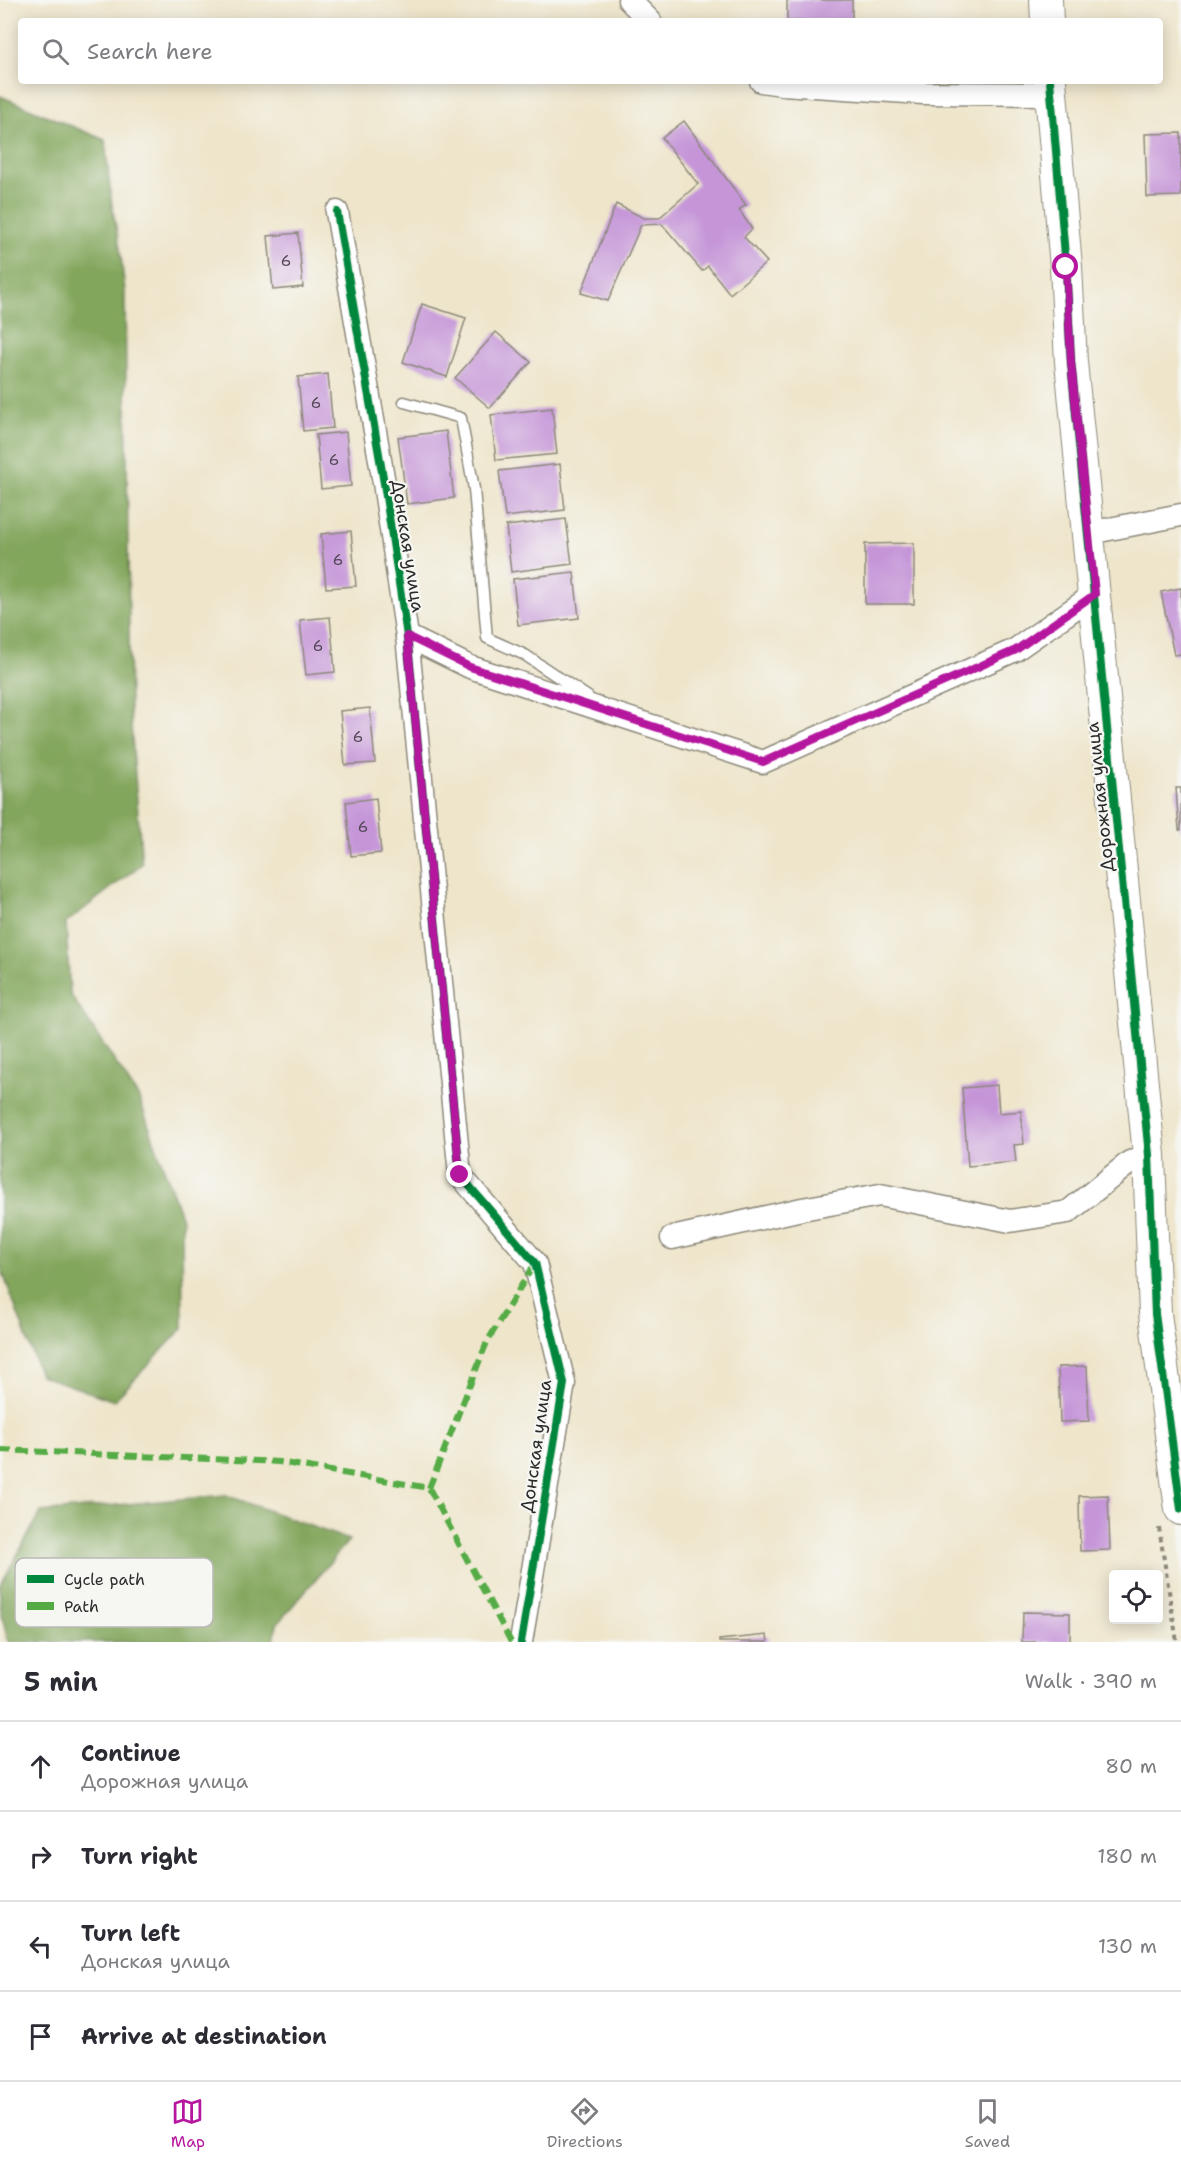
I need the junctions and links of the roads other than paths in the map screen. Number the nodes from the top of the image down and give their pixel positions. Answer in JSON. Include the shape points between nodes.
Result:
{"nodes":[{"id":1,"x":629,"y":0,"type":"edge"},
{"id":2,"x":1046,"y":0,"type":"edge"},
{"id":3,"x":647,"y":18,"type":"edge"},
{"id":4,"x":1047,"y":18,"type":"edge"},
{"id":5,"x":782,"y":84,"type":"edge"},
{"id":6,"x":1050,"y":88,"type":"edge"},
{"id":7,"x":337,"y":212,"type":"dead end"},
{"id":8,"x":404,"y":402,"type":"dead end"},
{"id":9,"x":1181,"y":515,"type":"edge"},
{"id":10,"x":1089,"y":533,"type":"junction"},
{"id":11,"x":1095,"y":594,"type":"junction"},
{"id":12,"x":407,"y":636,"type":"junction"},
{"id":13,"x":614,"y":714,"type":"junction"},
{"id":14,"x":1149,"y":1155,"type":"junction"},
{"id":15,"x":672,"y":1238,"type":"dead end"},
{"id":16,"x":1181,"y":1509,"type":"edge"},
{"id":17,"x":521,"y":1642,"type":"edge"}],
"edges":[{"from":1,"to":3,"type":"street"},
{"from":2,"to":4,"type":"street"},
{"from":5,"to":6,"type":"street","via":[[923,93]]},
{"from":6,"to":10,"type":"street","name":"Дорожная улица","via":[[1071,362]]},
{"from":7,"to":12,"type":"street","name":"Донская улица"},
{"from":8,"to":13,"type":"lane","via":[[461,418],[474,489],[487,638],[525,655]]},
{"from":9,"to":10,"type":"street"},
{"from":10,"to":11,"type":"street","name":"Дорожная улица"},
{"from":11,"to":13,"type":"street","via":[[1016,650],[763,762]]},
{"from":11,"to":14,"type":"street","name":"Дорожная улица"},
{"from":12,"to":13,"type":"street","via":[[470,667]]},
{"from":12,"to":17,"type":"street","name":"Донская улица","via":[[460,1175],[536,1263],[564,1383]]},
{"from":14,"to":15,"type":"street","via":[[1130,1162],[1068,1212],[1010,1221],[880,1194]]},
{"from":14,"to":16,"type":"street","name":"Дорожная улица","via":[[1155,1314]]}]}
